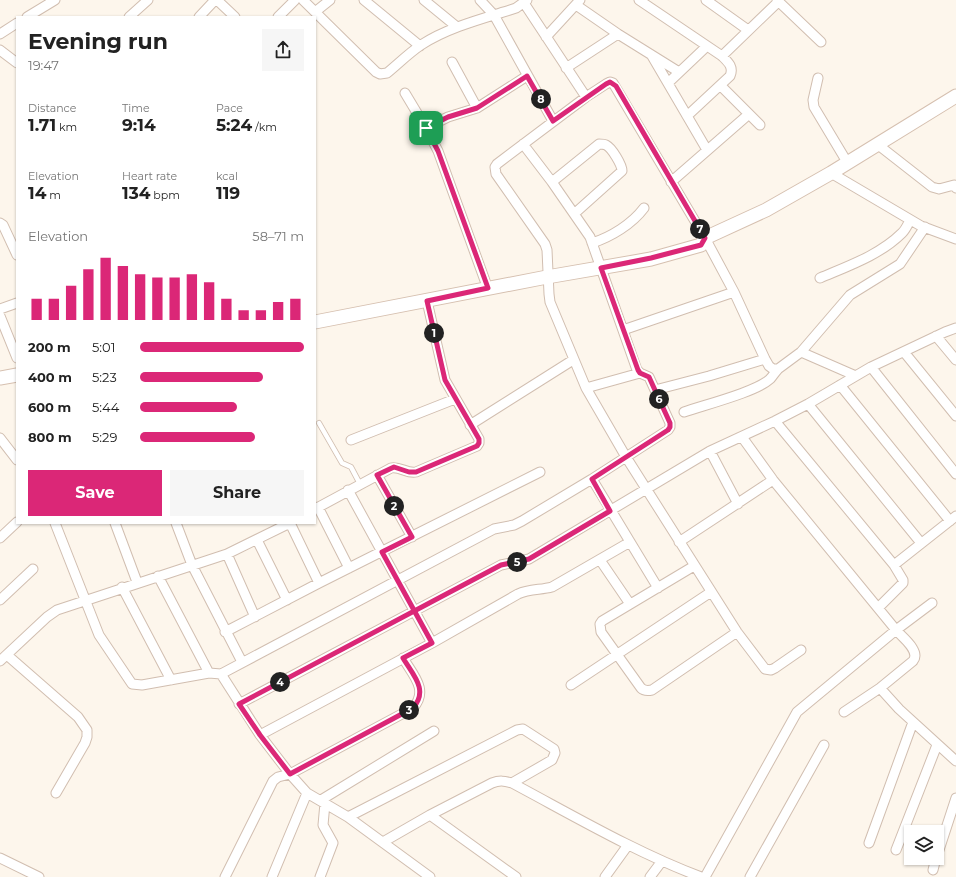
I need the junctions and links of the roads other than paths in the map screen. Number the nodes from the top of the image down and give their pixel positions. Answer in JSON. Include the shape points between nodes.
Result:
{"nodes":[{"id":1,"x":55,"y":0,"type":"edge"},
{"id":2,"x":148,"y":0,"type":"edge"},
{"id":3,"x":216,"y":0,"type":"edge"},
{"id":4,"x":295,"y":0,"type":"edge"},
{"id":5,"x":303,"y":0,"type":"edge"},
{"id":6,"x":330,"y":0,"type":"edge"},
{"id":7,"x":364,"y":0,"type":"edge"},
{"id":8,"x":424,"y":0,"type":"edge"},
{"id":9,"x":480,"y":0,"type":"edge"},
{"id":10,"x":639,"y":0,"type":"edge"},
{"id":11,"x":706,"y":0,"type":"edge"},
{"id":12,"x":525,"y":1,"type":"edge"},
{"id":13,"x":778,"y":1,"type":"edge"},
{"id":14,"x":578,"y":2,"type":"edge"},
{"id":15,"x":315,"y":12,"type":"junction"},
{"id":16,"x":494,"y":15,"type":"junction"},
{"id":17,"x":29,"y":16,"type":"edge"},
{"id":18,"x":130,"y":16,"type":"edge"},
{"id":19,"x":200,"y":16,"type":"edge"},
{"id":20,"x":234,"y":16,"type":"edge"},
{"id":21,"x":279,"y":16,"type":"edge"},
{"id":22,"x":16,"y":24,"type":"edge"},
{"id":23,"x":457,"y":28,"type":"junction"},
{"id":24,"x":748,"y":30,"type":"junction"},
{"id":25,"x":0,"y":34,"type":"edge"},
{"id":26,"x":618,"y":34,"type":"junction"},
{"id":27,"x":546,"y":37,"type":"junction"},
{"id":28,"x":821,"y":42,"type":"dead end"},
{"id":29,"x":420,"y":46,"type":"junction"},
{"id":30,"x":708,"y":46,"type":"junction"},
{"id":31,"x":0,"y":50,"type":"edge"},
{"id":32,"x":651,"y":55,"type":"junction"},
{"id":33,"x":722,"y":56,"type":"junction"},
{"id":34,"x":16,"y":62,"type":"edge"},
{"id":35,"x":452,"y":62,"type":"dead end"},
{"id":36,"x":566,"y":68,"type":"junction"},
{"id":37,"x":679,"y":72,"type":"junction"},
{"id":38,"x":527,"y":76,"type":"junction"},
{"id":39,"x":818,"y":78,"type":"dead end"},
{"id":40,"x":668,"y":83,"type":"junction"},
{"id":41,"x":721,"y":86,"type":"junction"},
{"id":42,"x":405,"y":93,"type":"dead end"},
{"id":43,"x":956,"y":96,"type":"edge"},
{"id":44,"x":586,"y":97,"type":"junction"},
{"id":45,"x":477,"y":108,"type":"junction"},
{"id":46,"x":749,"y":114,"type":"junction"},
{"id":47,"x":687,"y":116,"type":"junction"},
{"id":48,"x":553,"y":121,"type":"junction"},
{"id":49,"x":760,"y":125,"type":"dead end"},
{"id":50,"x":426,"y":128,"type":"junction"},
{"id":51,"x":523,"y":144,"type":"junction"},
{"id":52,"x":877,"y":144,"type":"junction"},
{"id":53,"x":707,"y":150,"type":"junction"},
{"id":54,"x":847,"y":162,"type":"junction"},
{"id":55,"x":831,"y":173,"type":"junction"},
{"id":56,"x":552,"y":182,"type":"junction"},
{"id":57,"x":671,"y":182,"type":"junction"},
{"id":58,"x":956,"y":188,"type":"edge"},
{"id":59,"x":644,"y":208,"type":"dead end"},
{"id":60,"x":574,"y":214,"type":"junction"},
{"id":61,"x":910,"y":220,"type":"junction"},
{"id":62,"x":0,"y":223,"type":"edge"},
{"id":63,"x":925,"y":227,"type":"junction"},
{"id":64,"x":956,"y":240,"type":"edge"},
{"id":65,"x":703,"y":242,"type":"junction"},
{"id":66,"x":592,"y":243,"type":"junction"},
{"id":67,"x":16,"y":253,"type":"edge"},
{"id":68,"x":601,"y":268,"type":"junction"},
{"id":69,"x":548,"y":277,"type":"junction"},
{"id":70,"x":820,"y":278,"type":"dead end"},
{"id":71,"x":488,"y":288,"type":"junction"},
{"id":72,"x":734,"y":292,"type":"junction"},
{"id":73,"x":427,"y":301,"type":"junction"},
{"id":74,"x":16,"y":303,"type":"edge"},
{"id":75,"x":0,"y":309,"type":"edge"},
{"id":76,"x":0,"y":316,"type":"edge"},
{"id":77,"x":316,"y":322,"type":"edge"},
{"id":78,"x":956,"y":328,"type":"edge"},
{"id":79,"x":623,"y":330,"type":"junction"},
{"id":80,"x":936,"y":336,"type":"junction"},
{"id":81,"x":801,"y":352,"type":"junction"},
{"id":82,"x":904,"y":352,"type":"junction"},
{"id":83,"x":16,"y":356,"type":"edge"},
{"id":84,"x":765,"y":359,"type":"junction"},
{"id":85,"x":573,"y":360,"type":"junction"},
{"id":86,"x":956,"y":360,"type":"edge"},
{"id":87,"x":871,"y":368,"type":"junction"},
{"id":88,"x":778,"y":369,"type":"junction"},
{"id":89,"x":640,"y":373,"type":"junction"},
{"id":90,"x":16,"y":375,"type":"edge"},
{"id":91,"x":856,"y":376,"type":"junction"},
{"id":92,"x":0,"y":378,"type":"edge"},
{"id":93,"x":840,"y":385,"type":"junction"},
{"id":94,"x":586,"y":388,"type":"junction"},
{"id":95,"x":655,"y":390,"type":"junction"},
{"id":96,"x":455,"y":399,"type":"junction"},
{"id":97,"x":808,"y":404,"type":"junction"},
{"id":98,"x":684,"y":412,"type":"dead end"},
{"id":99,"x":956,"y":416,"type":"edge"},
{"id":100,"x":776,"y":421,"type":"junction"},
{"id":101,"x":320,"y":423,"type":"dead end"},
{"id":102,"x":470,"y":425,"type":"junction"},
{"id":103,"x":742,"y":436,"type":"junction"},
{"id":104,"x":0,"y":438,"type":"edge"},
{"id":105,"x":351,"y":440,"type":"dead end"},
{"id":106,"x":710,"y":451,"type":"junction"},
{"id":107,"x":16,"y":456,"type":"edge"},
{"id":108,"x":626,"y":457,"type":"junction"},
{"id":109,"x":540,"y":472,"type":"dead end"},
{"id":110,"x":956,"y":474,"type":"edge"},
{"id":111,"x":377,"y":475,"type":"junction"},
{"id":112,"x":592,"y":479,"type":"junction"},
{"id":113,"x":773,"y":480,"type":"junction"},
{"id":114,"x":360,"y":484,"type":"junction"},
{"id":115,"x":645,"y":489,"type":"junction"},
{"id":116,"x":348,"y":490,"type":"junction"},
{"id":117,"x":738,"y":504,"type":"junction"},
{"id":118,"x":317,"y":508,"type":"edge"},
{"id":119,"x":610,"y":511,"type":"junction"},
{"id":120,"x":953,"y":518,"type":"edge"},
{"id":121,"x":16,"y":523,"type":"edge"},
{"id":122,"x":55,"y":524,"type":"edge"},
{"id":123,"x":115,"y":524,"type":"edge"},
{"id":124,"x":176,"y":524,"type":"edge"},
{"id":125,"x":285,"y":524,"type":"edge"},
{"id":126,"x":412,"y":537,"type":"junction"},
{"id":127,"x":0,"y":538,"type":"edge"},
{"id":128,"x":257,"y":540,"type":"junction"},
{"id":129,"x":630,"y":542,"type":"junction"},
{"id":130,"x":679,"y":542,"type":"junction"},
{"id":131,"x":921,"y":543,"type":"junction"},
{"id":132,"x":382,"y":552,"type":"junction"},
{"id":133,"x":227,"y":554,"type":"junction"},
{"id":134,"x":600,"y":560,"type":"junction"},
{"id":135,"x":192,"y":565,"type":"junction"},
{"id":136,"x":894,"y":565,"type":"junction"},
{"id":137,"x":694,"y":566,"type":"junction"},
{"id":138,"x":349,"y":568,"type":"junction"},
{"id":139,"x":33,"y":569,"type":"dead end"},
{"id":140,"x":158,"y":576,"type":"junction"},
{"id":141,"x":398,"y":580,"type":"junction"},
{"id":142,"x":137,"y":582,"type":"junction"},
{"id":143,"x":319,"y":583,"type":"junction"},
{"id":144,"x":122,"y":587,"type":"junction"},
{"id":145,"x":658,"y":588,"type":"junction"},
{"id":146,"x":711,"y":592,"type":"junction"},
{"id":147,"x":0,"y":600,"type":"edge"},
{"id":148,"x":84,"y":600,"type":"junction"},
{"id":149,"x":287,"y":600,"type":"junction"},
{"id":150,"x":932,"y":603,"type":"dead end"},
{"id":151,"x":630,"y":604,"type":"junction"},
{"id":152,"x":878,"y":608,"type":"junction"},
{"id":153,"x":415,"y":611,"type":"junction"},
{"id":154,"x":255,"y":617,"type":"junction"},
{"id":155,"x":896,"y":630,"type":"junction"},
{"id":156,"x":225,"y":632,"type":"junction"},
{"id":157,"x":737,"y":632,"type":"junction"},
{"id":158,"x":432,"y":643,"type":"junction"},
{"id":159,"x":801,"y":650,"type":"dead end"},
{"id":160,"x":617,"y":654,"type":"junction"},
{"id":161,"x":4,"y":658,"type":"edge"},
{"id":162,"x":403,"y":658,"type":"junction"},
{"id":163,"x":242,"y":662,"type":"junction"},
{"id":164,"x":209,"y":674,"type":"junction"},
{"id":165,"x":220,"y":674,"type":"junction"},
{"id":166,"x":172,"y":680,"type":"junction"},
{"id":167,"x":571,"y":685,"type":"dead end"},
{"id":168,"x":880,"y":688,"type":"junction"},
{"id":169,"x":239,"y":704,"type":"junction"},
{"id":170,"x":844,"y":712,"type":"dead end"},
{"id":171,"x":913,"y":722,"type":"junction"},
{"id":172,"x":434,"y":731,"type":"dead end"},
{"id":173,"x":260,"y":735,"type":"junction"},
{"id":174,"x":824,"y":745,"type":"dead end"},
{"id":175,"x":936,"y":745,"type":"junction"},
{"id":176,"x":956,"y":761,"type":"edge"},
{"id":177,"x":290,"y":774,"type":"junction"},
{"id":178,"x":512,"y":783,"type":"junction"},
{"id":179,"x":56,"y":793,"type":"dead end"},
{"id":180,"x":307,"y":793,"type":"junction"},
{"id":181,"x":956,"y":798,"type":"edge"},
{"id":182,"x":323,"y":802,"type":"junction"},
{"id":183,"x":430,"y":815,"type":"junction"},
{"id":184,"x":348,"y":817,"type":"junction"},
{"id":185,"x":944,"y":835,"type":"edge"},
{"id":186,"x":383,"y":842,"type":"junction"},
{"id":187,"x":869,"y":844,"type":"dead end"},
{"id":188,"x":628,"y":845,"type":"junction"},
{"id":189,"x":896,"y":850,"type":"dead end"},
{"id":190,"x":0,"y":858,"type":"edge"},
{"id":191,"x":662,"y":861,"type":"junction"},
{"id":192,"x":934,"y":865,"type":"edge"},
{"id":193,"x":932,"y":870,"type":"dead end"},
{"id":194,"x":699,"y":876,"type":"edge"},
{"id":195,"x":39,"y":877,"type":"edge"},
{"id":196,"x":225,"y":877,"type":"edge"},
{"id":197,"x":272,"y":877,"type":"edge"},
{"id":198,"x":320,"y":877,"type":"edge"},
{"id":199,"x":430,"y":877,"type":"edge"},
{"id":200,"x":516,"y":877,"type":"edge"},
{"id":201,"x":605,"y":877,"type":"edge"},
{"id":202,"x":650,"y":877,"type":"edge"},
{"id":203,"x":750,"y":877,"type":"edge"}],
"edges":[{"from":1,"to":17,"type":"street"},
{"from":2,"to":18,"type":"street"},
{"from":3,"to":19,"type":"street"},
{"from":3,"to":20,"type":"street"},
{"from":4,"to":21,"type":"street"},
{"from":5,"to":15,"type":"street"},
{"from":6,"to":15,"type":"street"},
{"from":7,"to":29,"type":"street"},
{"from":8,"to":23,"type":"street"},
{"from":9,"to":16,"type":"street"},
{"from":10,"to":30,"type":"street"},
{"from":11,"to":24,"type":"street"},
{"from":12,"to":16,"type":"street","via":[[510,10]]},
{"from":12,"to":27,"type":"street"},
{"from":13,"to":24,"type":"street"},
{"from":13,"to":28,"type":"street"},
{"from":14,"to":26,"type":"street"},
{"from":14,"to":27,"type":"street"},
{"from":15,"to":29,"type":"street","via":[[380,74],[387,73]]},
{"from":16,"to":23,"type":"street"},
{"from":16,"to":38,"type":"street"},
{"from":22,"to":25,"type":"street"},
{"from":23,"to":29,"type":"street"},
{"from":24,"to":33,"type":"street"},
{"from":26,"to":32,"type":"street"},
{"from":26,"to":36,"type":"street"},
{"from":27,"to":36,"type":"street"},
{"from":30,"to":33,"type":"street"},
{"from":30,"to":37,"type":"street"},
{"from":31,"to":34,"type":"street"},
{"from":32,"to":37,"type":"street"},
{"from":32,"to":40,"type":"street"},
{"from":33,"to":41,"type":"street","via":[[732,68],[730,76]]},
{"from":35,"to":45,"type":"street"},
{"from":36,"to":44,"type":"street"},
{"from":37,"to":40,"type":"street"},
{"from":38,"to":45,"type":"street"},
{"from":38,"to":48,"type":"street"},
{"from":39,"to":54,"type":"street","via":[[814,107]]},
{"from":40,"to":47,"type":"street"},
{"from":41,"to":46,"type":"street"},
{"from":41,"to":47,"type":"street"},
{"from":42,"to":50,"type":"street"},
{"from":43,"to":52,"type":"street"},
{"from":44,"to":48,"type":"street"},
{"from":44,"to":57,"type":"street","via":[[606,84],[613,83]]},
{"from":45,"to":50,"type":"street","via":[[448,117]]},
{"from":46,"to":49,"type":"street"},
{"from":46,"to":53,"type":"street"},
{"from":47,"to":53,"type":"street"},
{"from":48,"to":51,"type":"street"},
{"from":50,"to":71,"type":"street","via":[[438,151]]},
{"from":51,"to":56,"type":"street"},
{"from":51,"to":69,"type":"street","via":[[497,164],[495,171],[545,244]]},
{"from":52,"to":54,"type":"street"},
{"from":52,"to":58,"type":"street","via":[[932,187],[939,189],[954,185]]},
{"from":53,"to":57,"type":"street"},
{"from":54,"to":55,"type":"street"},
{"from":55,"to":61,"type":"street"},
{"from":55,"to":65,"type":"street"},
{"from":56,"to":60,"type":"street"},
{"from":56,"to":60,"type":"street","via":[[600,144],[611,150],[622,171]]},
{"from":57,"to":65,"type":"street"},
{"from":59,"to":66,"type":"street","via":[[620,230]]},
{"from":60,"to":66,"type":"street"},
{"from":61,"to":63,"type":"street"},
{"from":61,"to":70,"type":"street","via":[[904,232],[890,244],[874,254]]},
{"from":62,"to":67,"type":"street"},
{"from":63,"to":64,"type":"street"},
{"from":63,"to":81,"type":"street","via":[[900,264],[850,296]]},
{"from":65,"to":68,"type":"street","via":[[651,258]]},
{"from":65,"to":72,"type":"street"},
{"from":66,"to":68,"type":"street"},
{"from":68,"to":69,"type":"street"},
{"from":68,"to":79,"type":"street"},
{"from":69,"to":71,"type":"street"},
{"from":69,"to":85,"type":"street","via":[[550,302]]},
{"from":71,"to":73,"type":"street"},
{"from":72,"to":79,"type":"street"},
{"from":72,"to":84,"type":"street"},
{"from":73,"to":77,"type":"street"},
{"from":73,"to":96,"type":"street","via":[[443,372]]},
{"from":74,"to":75,"type":"street"},
{"from":76,"to":83,"type":"street"},
{"from":78,"to":80,"type":"street"},
{"from":79,"to":89,"type":"street"},
{"from":80,"to":82,"type":"street"},
{"from":80,"to":86,"type":"street"},
{"from":81,"to":88,"type":"street"},
{"from":81,"to":91,"type":"street"},
{"from":82,"to":87,"type":"street"},
{"from":82,"to":99,"type":"street"},
{"from":84,"to":88,"type":"street","via":[[769,366]]},
{"from":84,"to":95,"type":"street"},
{"from":85,"to":94,"type":"street"},
{"from":85,"to":102,"type":"street"},
{"from":87,"to":91,"type":"street"},
{"from":87,"to":110,"type":"street"},
{"from":88,"to":98,"type":"street","via":[[770,379],[760,385]]},
{"from":89,"to":94,"type":"street"},
{"from":89,"to":95,"type":"street","via":[[649,377]]},
{"from":90,"to":92,"type":"street"},
{"from":91,"to":93,"type":"street"},
{"from":93,"to":97,"type":"street"},
{"from":93,"to":120,"type":"street"},
{"from":94,"to":108,"type":"street"},
{"from":95,"to":108,"type":"street","via":[[670,427]]},
{"from":96,"to":102,"type":"street"},
{"from":96,"to":105,"type":"street"},
{"from":97,"to":100,"type":"street"},
{"from":97,"to":131,"type":"street"},
{"from":100,"to":103,"type":"street"},
{"from":100,"to":136,"type":"street"},
{"from":101,"to":114,"type":"lane","via":[[342,462],[351,467]]},
{"from":102,"to":111,"type":"street","via":[[479,439],[477,446],[416,472],[394,467]]},
{"from":103,"to":106,"type":"street"},
{"from":103,"to":113,"type":"street"},
{"from":104,"to":107,"type":"street"},
{"from":106,"to":115,"type":"street"},
{"from":106,"to":117,"type":"street"},
{"from":108,"to":112,"type":"street"},
{"from":108,"to":115,"type":"street"},
{"from":109,"to":126,"type":"street"},
{"from":111,"to":114,"type":"street"},
{"from":111,"to":126,"type":"street"},
{"from":112,"to":119,"type":"street"},
{"from":112,"to":141,"type":"street","via":[[522,521],[494,529]]},
{"from":113,"to":117,"type":"street"},
{"from":113,"to":152,"type":"street"},
{"from":114,"to":116,"type":"street"},
{"from":115,"to":119,"type":"street"},
{"from":115,"to":130,"type":"street"},
{"from":116,"to":118,"type":"street"},
{"from":116,"to":132,"type":"street"},
{"from":117,"to":130,"type":"street"},
{"from":118,"to":138,"type":"street"},
{"from":119,"to":129,"type":"street"},
{"from":119,"to":153,"type":"street","via":[[529,559],[501,565]]},
{"from":120,"to":131,"type":"street"},
{"from":121,"to":127,"type":"street"},
{"from":122,"to":148,"type":"street"},
{"from":123,"to":142,"type":"street"},
{"from":124,"to":135,"type":"street"},
{"from":125,"to":128,"type":"street"},
{"from":125,"to":143,"type":"street"},
{"from":126,"to":132,"type":"street"},
{"from":128,"to":133,"type":"street"},
{"from":128,"to":149,"type":"street"},
{"from":129,"to":134,"type":"street"},
{"from":129,"to":145,"type":"street"},
{"from":130,"to":137,"type":"street"},
{"from":131,"to":136,"type":"street"},
{"from":132,"to":138,"type":"street"},
{"from":132,"to":141,"type":"street"},
{"from":133,"to":135,"type":"street"},
{"from":133,"to":154,"type":"street"},
{"from":134,"to":151,"type":"street"},
{"from":134,"to":158,"type":"street","via":[[552,587],[518,594]]},
{"from":135,"to":140,"type":"street"},
{"from":135,"to":156,"type":"street"},
{"from":136,"to":152,"type":"street","via":[[903,583]]},
{"from":137,"to":145,"type":"street"},
{"from":137,"to":146,"type":"street"},
{"from":138,"to":143,"type":"street"},
{"from":139,"to":147,"type":"street"},
{"from":140,"to":142,"type":"street"},
{"from":140,"to":164,"type":"street"},
{"from":141,"to":153,"type":"street"},
{"from":141,"to":163,"type":"street"},
{"from":142,"to":144,"type":"street"},
{"from":143,"to":149,"type":"street"},
{"from":144,"to":148,"type":"street"},
{"from":144,"to":166,"type":"street"},
{"from":145,"to":151,"type":"street"},
{"from":146,"to":157,"type":"street"},
{"from":146,"to":160,"type":"street"},
{"from":148,"to":161,"type":"street","via":[[51,613]]},
{"from":148,"to":166,"type":"street","via":[[99,635],[132,684]]},
{"from":149,"to":154,"type":"street"},
{"from":150,"to":155,"type":"street"},
{"from":151,"to":160,"type":"street","via":[[600,624],[601,632]]},
{"from":152,"to":155,"type":"street"},
{"from":153,"to":158,"type":"street"},
{"from":153,"to":169,"type":"street"},
{"from":154,"to":156,"type":"street"},
{"from":155,"to":168,"type":"street","via":[[913,649],[915,658]]},
{"from":155,"to":194,"type":"street","via":[[797,712]]},
{"from":156,"to":163,"type":"street"},
{"from":157,"to":159,"type":"street","via":[[766,670],[775,668]]},
{"from":157,"to":160,"type":"street","via":[[648,691],[641,688]]},
{"from":158,"to":162,"type":"street"},
{"from":160,"to":167,"type":"street"},
{"from":161,"to":179,"type":"street","via":[[64,704],[87,730],[85,743]]},
{"from":162,"to":173,"type":"street"},
{"from":162,"to":177,"type":"street","via":[[420,688],[418,703]]},
{"from":163,"to":165,"type":"street"},
{"from":164,"to":165,"type":"street"},
{"from":164,"to":166,"type":"street"},
{"from":165,"to":169,"type":"street"},
{"from":168,"to":170,"type":"street"},
{"from":168,"to":171,"type":"street"},
{"from":169,"to":173,"type":"street"},
{"from":171,"to":175,"type":"street"},
{"from":171,"to":187,"type":"street"},
{"from":172,"to":182,"type":"street"},
{"from":173,"to":177,"type":"street"},
{"from":174,"to":203,"type":"street"},
{"from":175,"to":176,"type":"street"},
{"from":175,"to":189,"type":"street"},
{"from":177,"to":180,"type":"street"},
{"from":177,"to":196,"type":"street","via":[[273,781]]},
{"from":178,"to":183,"type":"street","via":[[499,780]]},
{"from":178,"to":184,"type":"street","via":[[552,760],[555,753],[554,749],[523,730],[517,730]]},
{"from":178,"to":188,"type":"street"},
{"from":180,"to":182,"type":"street"},
{"from":180,"to":197,"type":"street"},
{"from":181,"to":185,"type":"street"},
{"from":182,"to":184,"type":"street"},
{"from":182,"to":198,"type":"street","via":[[323,825],[333,843]]},
{"from":183,"to":186,"type":"street"},
{"from":183,"to":200,"type":"street"},
{"from":184,"to":186,"type":"street"},
{"from":186,"to":199,"type":"street"},
{"from":188,"to":191,"type":"street"},
{"from":188,"to":201,"type":"street"},
{"from":190,"to":195,"type":"street"},
{"from":191,"to":194,"type":"street"},
{"from":191,"to":202,"type":"street"},
{"from":192,"to":193,"type":"street"}]}
